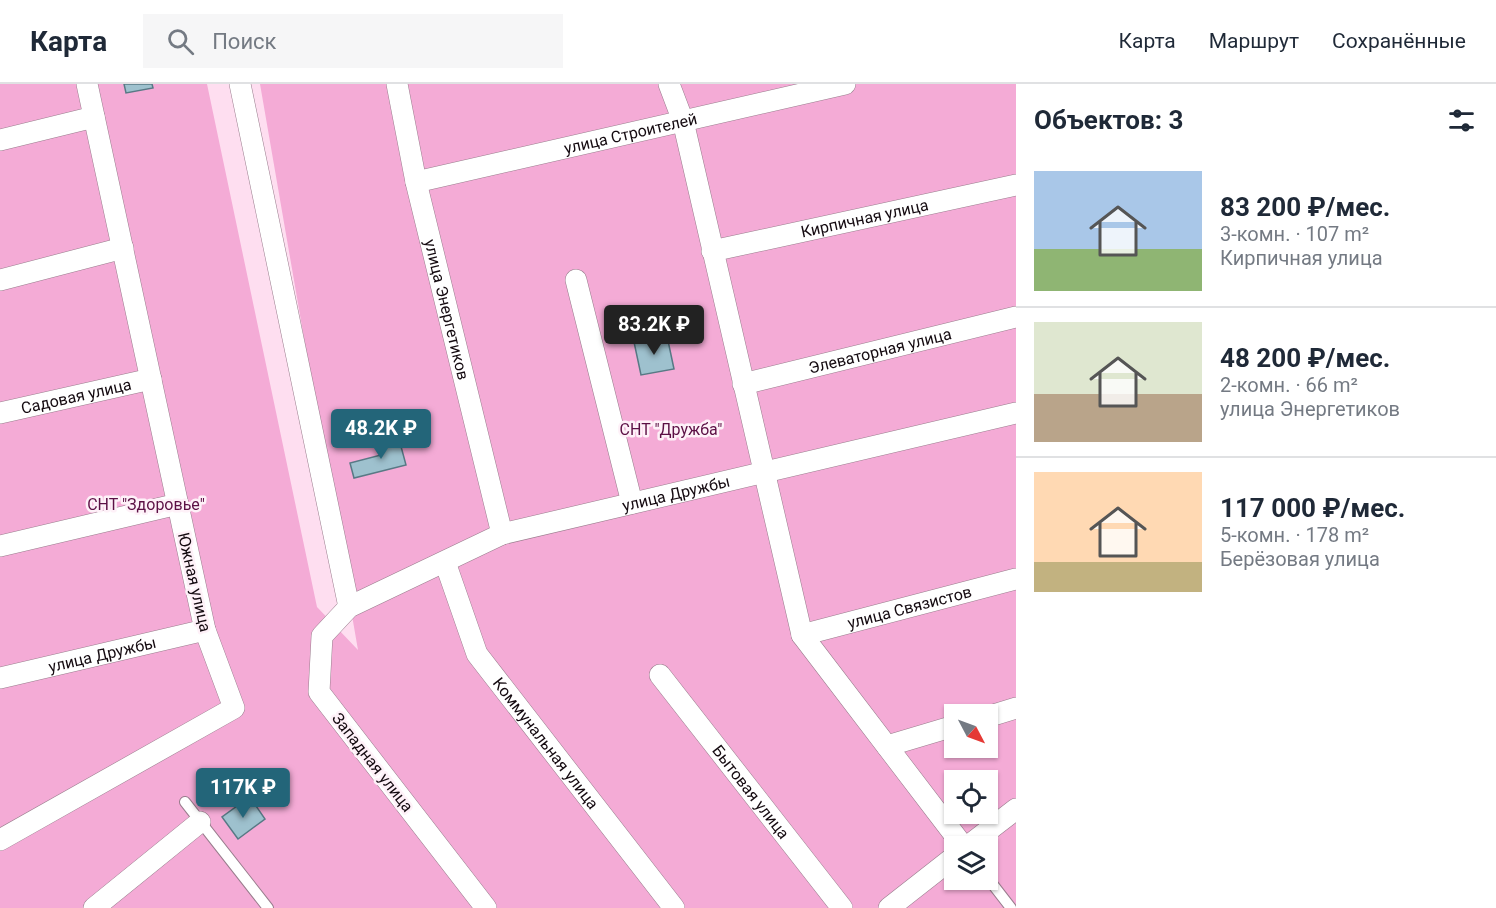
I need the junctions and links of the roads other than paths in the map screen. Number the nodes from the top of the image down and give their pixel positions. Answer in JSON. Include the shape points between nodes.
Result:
{"nodes":[{"id":1,"x":87,"y":84,"type":"edge"},
{"id":2,"x":240,"y":84,"type":"edge"},
{"id":3,"x":397,"y":84,"type":"edge"},
{"id":4,"x":669,"y":84,"type":"edge"},
{"id":5,"x":845,"y":84,"type":"edge"},
{"id":6,"x":94,"y":117,"type":"junction"},
{"id":7,"x":683,"y":121,"type":"junction"},
{"id":8,"x":0,"y":140,"type":"edge"},
{"id":9,"x":416,"y":182,"type":"junction"},
{"id":10,"x":1016,"y":185,"type":"edge"},
{"id":11,"x":123,"y":248,"type":"junction"},
{"id":12,"x":712,"y":250,"type":"junction"},
{"id":13,"x":0,"y":280,"type":"edge"},
{"id":14,"x":576,"y":280,"type":"dead end"},
{"id":15,"x":1016,"y":317,"type":"edge"},
{"id":16,"x":151,"y":379,"type":"junction"},
{"id":17,"x":743,"y":384,"type":"junction"},
{"id":18,"x":0,"y":413,"type":"edge"},
{"id":19,"x":1016,"y":413,"type":"edge"},
{"id":20,"x":764,"y":472,"type":"junction"},
{"id":21,"x":178,"y":504,"type":"junction"},
{"id":22,"x":632,"y":504,"type":"junction"},
{"id":23,"x":502,"y":534,"type":"junction"},
{"id":24,"x":0,"y":546,"type":"edge"},
{"id":25,"x":445,"y":562,"type":"junction"},
{"id":26,"x":1016,"y":579,"type":"edge"},
{"id":27,"x":349,"y":607,"type":"junction"},
{"id":28,"x":205,"y":630,"type":"junction"},
{"id":29,"x":802,"y":635,"type":"junction"},
{"id":30,"x":660,"y":675,"type":"dead end"},
{"id":31,"x":0,"y":678,"type":"edge"},
{"id":32,"x":1016,"y":708,"type":"edge"},
{"id":33,"x":998,"y":714,"type":"edge"},
{"id":34,"x":944,"y":729,"type":"edge"},
{"id":35,"x":887,"y":746,"type":"junction"},
{"id":36,"x":185,"y":802,"type":"dead end"},
{"id":37,"x":1016,"y":809,"type":"edge"},
{"id":38,"x":200,"y":822,"type":"junction"},
{"id":39,"x":955,"y":836,"type":"edge"},
{"id":40,"x":981,"y":836,"type":"edge"},
{"id":41,"x":0,"y":840,"type":"edge"},
{"id":42,"x":944,"y":865,"type":"edge"},
{"id":43,"x":997,"y":890,"type":"edge"},
{"id":44,"x":94,"y":908,"type":"edge"},
{"id":45,"x":268,"y":908,"type":"edge"},
{"id":46,"x":486,"y":908,"type":"edge"},
{"id":47,"x":675,"y":908,"type":"edge"},
{"id":48,"x":842,"y":908,"type":"edge"},
{"id":49,"x":890,"y":908,"type":"edge"},
{"id":50,"x":1011,"y":908,"type":"edge"}],
"edges":[{"from":1,"to":6,"type":"street","name":"Южная улица"},
{"from":2,"to":27,"type":"street"},
{"from":3,"to":9,"type":"street","name":"улица Энергетиков"},
{"from":4,"to":7,"type":"street"},
{"from":5,"to":7,"type":"street","name":"улица Строителей"},
{"from":6,"to":8,"type":"street"},
{"from":6,"to":11,"type":"street","name":"Южная улица"},
{"from":7,"to":9,"type":"street","name":"улица Строителей"},
{"from":7,"to":12,"type":"street"},
{"from":9,"to":23,"type":"street","name":"улица Энергетиков"},
{"from":10,"to":12,"type":"street","name":"Кирпичная улица"},
{"from":11,"to":13,"type":"street"},
{"from":11,"to":16,"type":"street","name":"Южная улица"},
{"from":12,"to":17,"type":"street"},
{"from":14,"to":22,"type":"street"},
{"from":15,"to":17,"type":"street","name":"Элеваторная улица"},
{"from":16,"to":18,"type":"street","name":"Садовая улица"},
{"from":16,"to":21,"type":"street","name":"Южная улица"},
{"from":17,"to":20,"type":"street"},
{"from":19,"to":20,"type":"street","name":"улица Дружбы"},
{"from":20,"to":22,"type":"street","name":"улица Дружбы"},
{"from":20,"to":29,"type":"street"},
{"from":21,"to":24,"type":"street"},
{"from":21,"to":28,"type":"street","name":"Южная улица"},
{"from":22,"to":23,"type":"street","name":"улица Дружбы"},
{"from":23,"to":25,"type":"street","name":"улица Дружбы"},
{"from":25,"to":27,"type":"street","name":"улица Дружбы"},
{"from":25,"to":47,"type":"street","name":"Коммунальная улица","via":[[477,654]]},
{"from":26,"to":29,"type":"street","name":"улица Связистов"},
{"from":27,"to":46,"type":"street","name":"Западная улица","via":[[322,636],[319,692]]},
{"from":28,"to":31,"type":"street","name":"улица Дружбы"},
{"from":28,"to":41,"type":"street","name":"Южная улица","via":[[234,708]]},
{"from":29,"to":35,"type":"street"},
{"from":30,"to":48,"type":"street","name":"Бытовая улица"},
{"from":32,"to":33,"type":"street"},
{"from":34,"to":35,"type":"street"},
{"from":35,"to":39,"type":"street"},
{"from":36,"to":38,"type":"lane"},
{"from":37,"to":40,"type":"street"},
{"from":38,"to":44,"type":"street"},
{"from":38,"to":45,"type":"lane"},
{"from":42,"to":49,"type":"street"},
{"from":43,"to":50,"type":"lane"}]}
